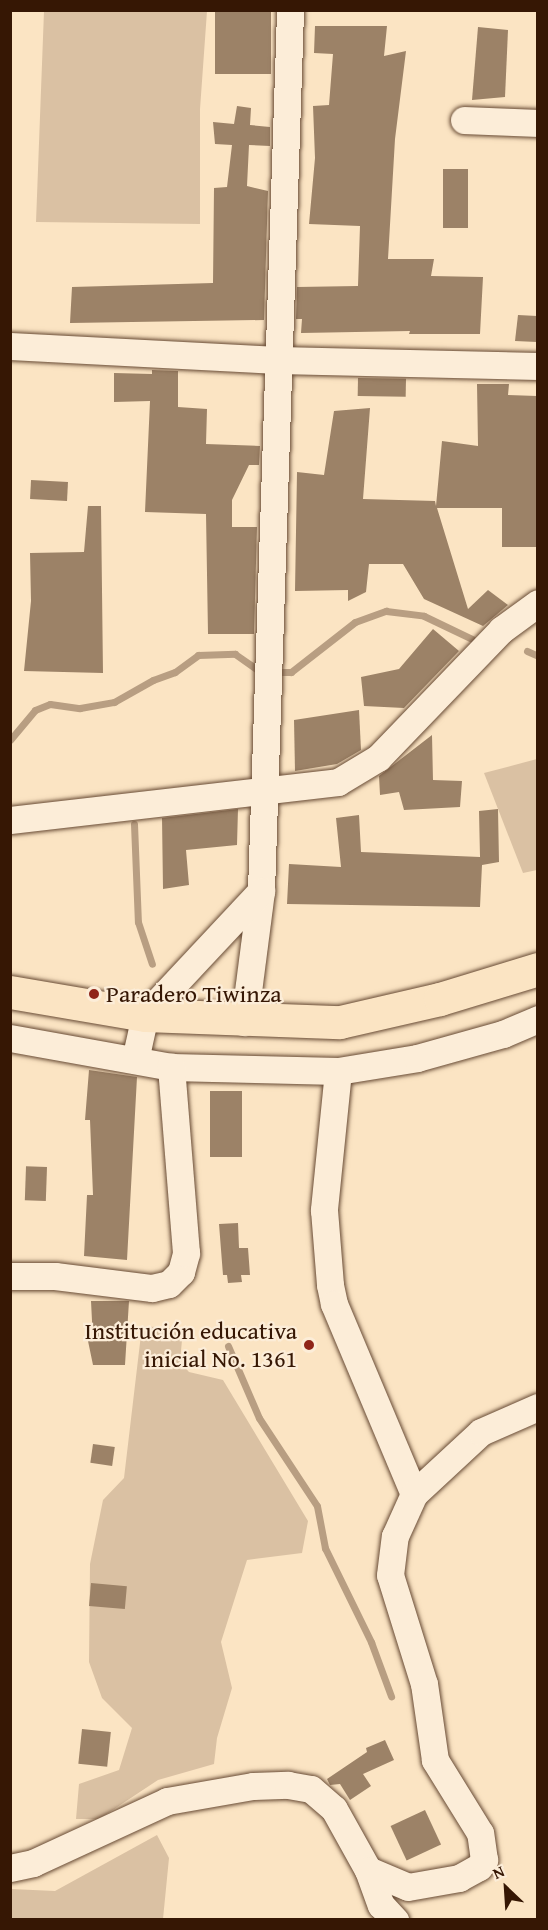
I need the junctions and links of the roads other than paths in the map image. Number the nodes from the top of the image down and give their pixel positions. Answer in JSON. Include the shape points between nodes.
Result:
{"nodes":[{"id":1,"x":290,"y":10,"type":"edge"},
{"id":2,"x":464,"y":120,"type":"dead end"},
{"id":3,"x":537,"y":123,"type":"edge"},
{"id":4,"x":11,"y":354,"type":"edge"},
{"id":5,"x":278,"y":360,"type":"junction"},
{"id":6,"x":537,"y":366,"type":"edge"},
{"id":7,"x":534,"y":610,"type":"edge"},
{"id":8,"x":263,"y":793,"type":"junction"},
{"id":9,"x":10,"y":820,"type":"edge"},
{"id":10,"x":261,"y":891,"type":"junction"},
{"id":11,"x":537,"y":969,"type":"edge"},
{"id":12,"x":10,"y":992,"type":"edge"},
{"id":13,"x":145,"y":1015,"type":"junction"},
{"id":14,"x":537,"y":1018,"type":"edge"},
{"id":15,"x":244,"y":1022,"type":"junction"},
{"id":16,"x":10,"y":1038,"type":"edge"},
{"id":17,"x":135,"y":1060,"type":"junction"},
{"id":18,"x":171,"y":1067,"type":"junction"},
{"id":19,"x":338,"y":1071,"type":"junction"},
{"id":20,"x":10,"y":1275,"type":"edge"},
{"id":21,"x":537,"y":1407,"type":"edge"},
{"id":22,"x":414,"y":1494,"type":"junction"},
{"id":23,"x":10,"y":1868,"type":"edge"},
{"id":24,"x":368,"y":1870,"type":"junction"},
{"id":25,"x":395,"y":1920,"type":"edge"}],
"edges":[{"from":1,"to":5,"type":"street"},
{"from":2,"to":3,"type":"street"},
{"from":4,"to":5,"type":"street"},
{"from":5,"to":6,"type":"street"},
{"from":5,"to":8,"type":"street"},
{"from":7,"to":8,"type":"street","via":[[501,630],[407,731],[359,773],[338,782]]},
{"from":8,"to":9,"type":"street"},
{"from":8,"to":10,"type":"street"},
{"from":10,"to":13,"type":"street"},
{"from":10,"to":15,"type":"street"},
{"from":11,"to":15,"type":"highway","via":[[440,999],[340,1022]]},
{"from":12,"to":13,"type":"highway"},
{"from":13,"to":15,"type":"highway"},
{"from":13,"to":17,"type":"street"},
{"from":14,"to":19,"type":"street","via":[[503,1034],[417,1058]]},
{"from":16,"to":17,"type":"street"},
{"from":17,"to":18,"type":"street"},
{"from":18,"to":19,"type":"street"},
{"from":18,"to":20,"type":"street","via":[[186,1254],[182,1272],[169,1284],[152,1288],[55,1276]]},
{"from":19,"to":22,"type":"street","via":[[324,1210],[330,1285],[334,1304]]},
{"from":21,"to":22,"type":"street","via":[[481,1432]]},
{"from":22,"to":24,"type":"street","via":[[395,1536],[392,1587],[424,1684],[435,1760],[480,1833],[486,1851],[479,1867],[459,1878],[408,1887]]},
{"from":23,"to":24,"type":"street","via":[[33,1863],[167,1801],[253,1786],[288,1785],[311,1789],[334,1809]]},
{"from":24,"to":25,"type":"street","via":[[381,1905]]}]}
